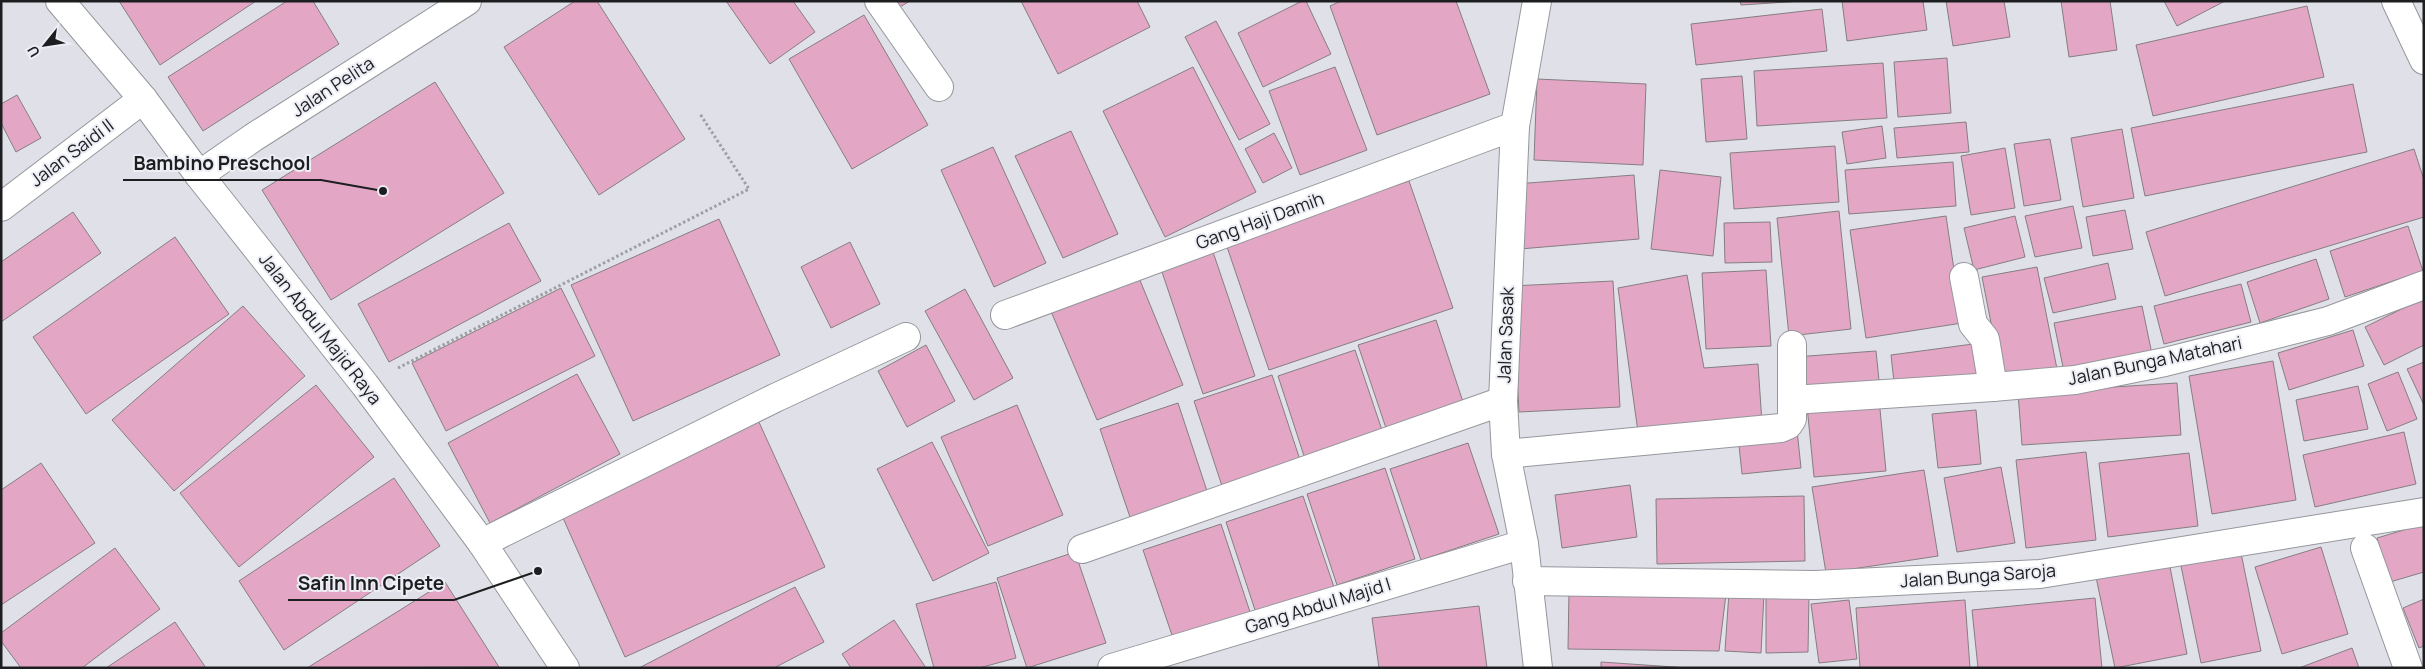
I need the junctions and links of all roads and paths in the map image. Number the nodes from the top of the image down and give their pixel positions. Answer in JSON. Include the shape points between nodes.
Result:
{"nodes":[{"id":1,"x":60,"y":1,"type":"edge"},
{"id":2,"x":467,"y":1,"type":"edge"},
{"id":3,"x":879,"y":1,"type":"edge"},
{"id":4,"x":1537,"y":1,"type":"edge"},
{"id":5,"x":2396,"y":1,"type":"edge"},
{"id":6,"x":2424,"y":60,"type":"edge"},
{"id":7,"x":939,"y":87,"type":"dead end"},
{"id":8,"x":143,"y":99,"type":"junction"},
{"id":9,"x":700,"y":114,"type":"dead end"},
{"id":10,"x":1515,"y":126,"type":"junction"},
{"id":11,"x":199,"y":175,"type":"junction"},
{"id":12,"x":1,"y":207,"type":"edge"},
{"id":13,"x":1964,"y":277,"type":"dead end"},
{"id":14,"x":2424,"y":285,"type":"edge"},
{"id":15,"x":1005,"y":315,"type":"dead end"},
{"id":16,"x":906,"y":338,"type":"dead end"},
{"id":17,"x":1792,"y":345,"type":"dead end"},
{"id":18,"x":365,"y":385,"type":"junction"},
{"id":19,"x":1993,"y":387,"type":"junction"},
{"id":20,"x":1792,"y":400,"type":"junction"},
{"id":21,"x":1503,"y":401,"type":"junction"},
{"id":22,"x":1506,"y":454,"type":"junction"},
{"id":23,"x":2424,"y":512,"type":"edge"},
{"id":24,"x":482,"y":543,"type":"junction"},
{"id":25,"x":1524,"y":544,"type":"junction"},
{"id":26,"x":2365,"y":548,"type":"dead end"},
{"id":27,"x":1082,"y":549,"type":"dead end"},
{"id":28,"x":1527,"y":581,"type":"junction"},
{"id":29,"x":565,"y":668,"type":"edge"},
{"id":30,"x":1112,"y":668,"type":"edge"},
{"id":31,"x":1538,"y":668,"type":"edge"},
{"id":32,"x":2408,"y":668,"type":"edge"}],
"edges":[{"from":1,"to":8,"type":"street","name":"Jalan Abdul Majid Raya"},
{"from":2,"to":11,"type":"street","name":"Jalan Pelita"},
{"from":3,"to":7,"type":"street"},
{"from":4,"to":10,"type":"street","name":"Jalan Sasak"},
{"from":5,"to":6,"type":"street"},
{"from":8,"to":11,"type":"street","name":"Jalan Abdul Majid Raya"},
{"from":8,"to":12,"type":"street","name":"Jalan Saidi II"},
{"from":9,"to":18,"type":"path","via":[[749,189]]},
{"from":10,"to":15,"type":"street","name":"Gang Haji Damih"},
{"from":10,"to":21,"type":"street","name":"Jalan Sasak"},
{"from":11,"to":18,"type":"street","name":"Jalan Abdul Majid Raya"},
{"from":13,"to":19,"type":"street","via":[[1974,324],[1985,339]]},
{"from":14,"to":19,"type":"street","name":"Jalan Bunga Matahari","via":[[2328,321],[2165,362],[2075,380]]},
{"from":16,"to":24,"type":"street","via":[[775,398]]},
{"from":17,"to":20,"type":"street"},
{"from":18,"to":24,"type":"street","name":"Jalan Abdul Majid Raya"},
{"from":19,"to":20,"type":"street","name":"Jalan Bunga Matahari"},
{"from":20,"to":22,"type":"street","via":[[1792,419],[1781,428]]},
{"from":21,"to":22,"type":"street","name":"Jalan Sasak"},
{"from":21,"to":27,"type":"street"},
{"from":22,"to":25,"type":"street","name":"Jalan Sasak"},
{"from":23,"to":28,"type":"street","name":"Jalan Bunga Saroja","via":[[2040,574],[1815,585]]},
{"from":24,"to":29,"type":"street","name":"Jalan Abdul Majid Raya"},
{"from":25,"to":28,"type":"street","name":"Jalan Sasak"},
{"from":25,"to":30,"type":"street","name":"Gang Abdul Majid I"},
{"from":26,"to":32,"type":"street"},
{"from":28,"to":31,"type":"street","name":"Jalan Sasak"}]}
